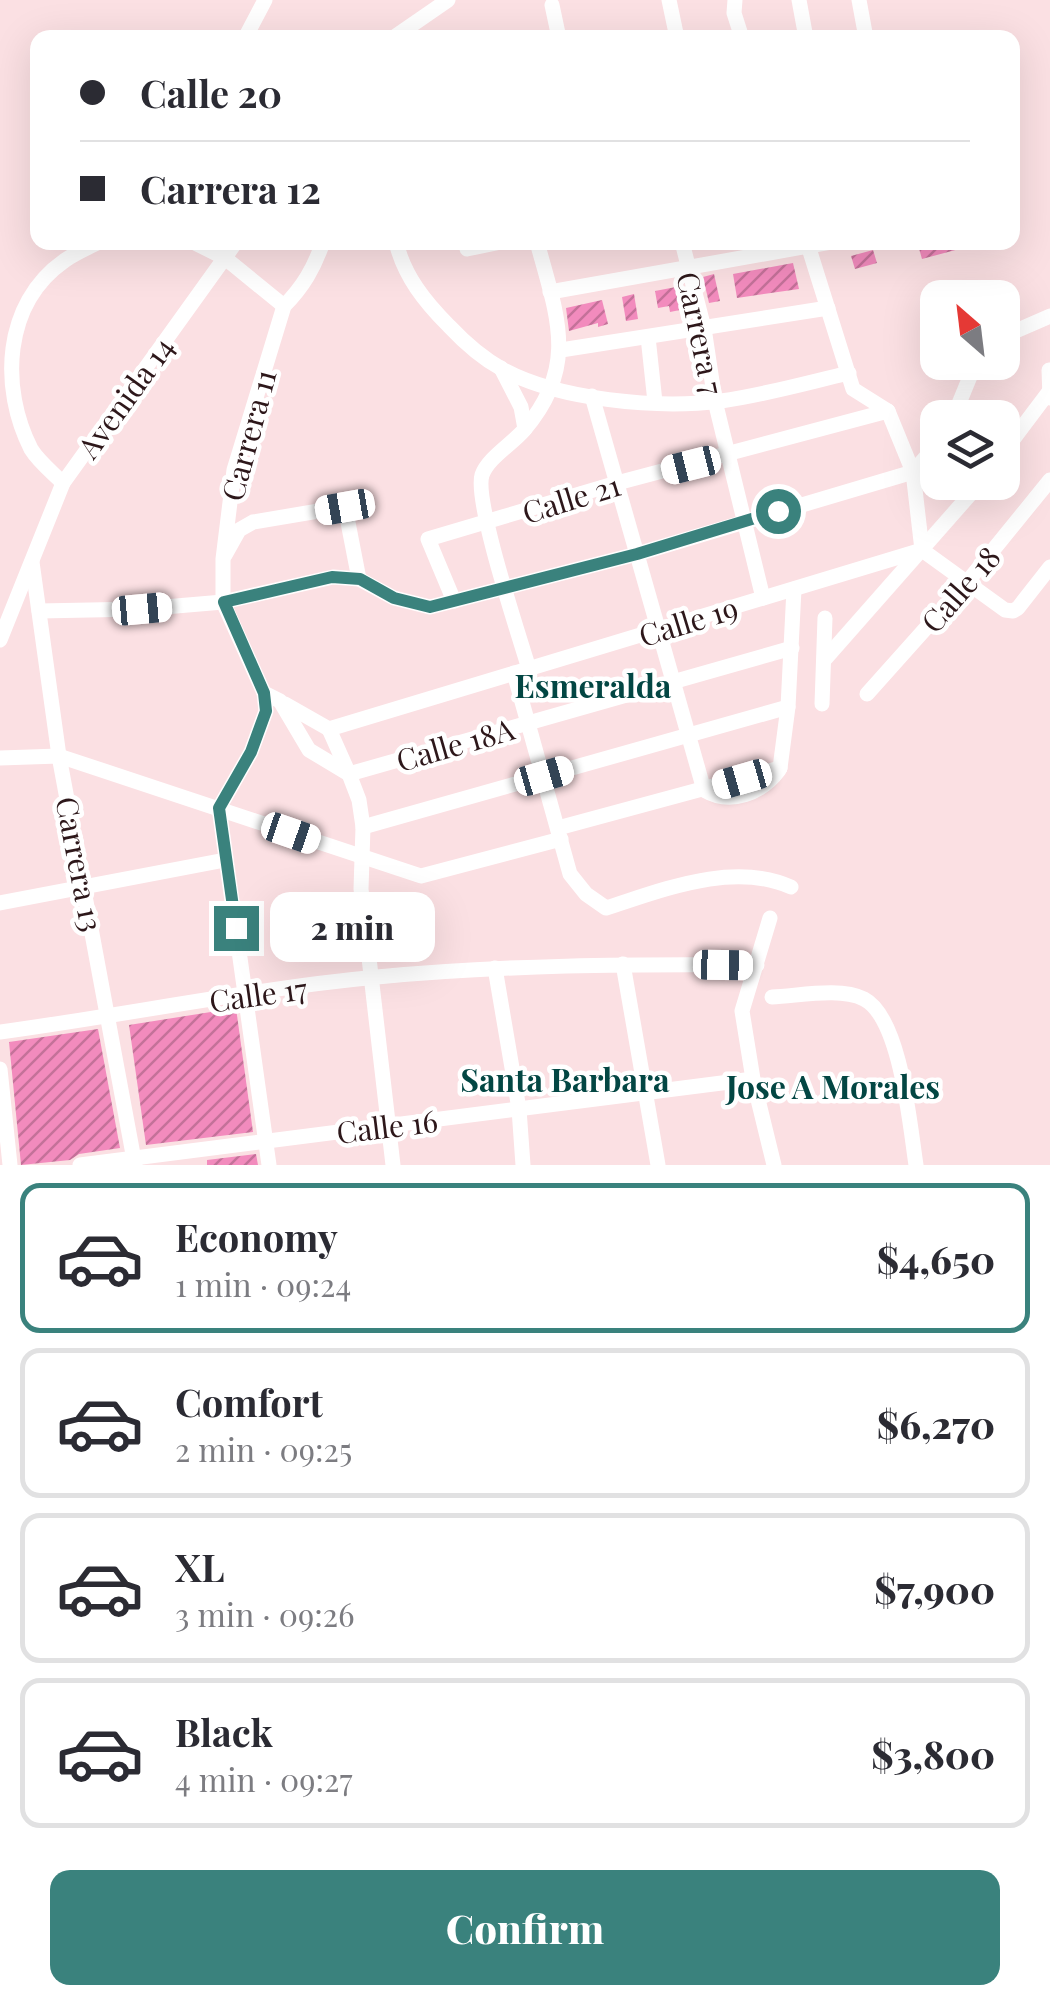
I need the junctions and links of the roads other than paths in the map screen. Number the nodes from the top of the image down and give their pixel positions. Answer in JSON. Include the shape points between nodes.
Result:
{"nodes":[{"id":1,"x":265,"y":0,"type":"edge"},
{"id":2,"x":448,"y":0,"type":"edge"},
{"id":3,"x":669,"y":0,"type":"edge"},
{"id":4,"x":735,"y":0,"type":"edge"},
{"id":5,"x":799,"y":0,"type":"edge"},
{"id":6,"x":859,"y":0,"type":"edge"},
{"id":7,"x":552,"y":5,"type":"dead end"},
{"id":8,"x":249,"y":30,"type":"edge"},
{"id":9,"x":412,"y":30,"type":"edge"},
{"id":10,"x":557,"y":30,"type":"edge"},
{"id":11,"x":675,"y":30,"type":"edge"},
{"id":12,"x":739,"y":30,"type":"edge"},
{"id":13,"x":805,"y":30,"type":"edge"},
{"id":14,"x":865,"y":30,"type":"edge"},
{"id":15,"x":84,"y":250,"type":"edge"},
{"id":16,"x":209,"y":250,"type":"edge"},
{"id":17,"x":230,"y":250,"type":"edge"},
{"id":18,"x":320,"y":250,"type":"edge"},
{"id":19,"x":399,"y":250,"type":"edge"},
{"id":20,"x":540,"y":250,"type":"edge"},
{"id":21,"x":684,"y":250,"type":"edge"},
{"id":22,"x":785,"y":250,"type":"edge"},
{"id":23,"x":818,"y":250,"type":"edge"},
{"id":24,"x":225,"y":258,"type":"junction"},
{"id":25,"x":688,"y":268,"type":"junction"},
{"id":26,"x":550,"y":292,"type":"junction"},
{"id":27,"x":284,"y":306,"type":"junction"},
{"id":28,"x":828,"y":308,"type":"junction"},
{"id":29,"x":1050,"y":316,"type":"edge"},
{"id":30,"x":704,"y":328,"type":"junction"},
{"id":31,"x":1020,"y":329,"type":"edge"},
{"id":32,"x":648,"y":337,"type":"junction"},
{"id":33,"x":561,"y":350,"type":"junction"},
{"id":34,"x":500,"y":368,"type":"junction"},
{"id":35,"x":1049,"y":370,"type":"edge"},
{"id":36,"x":849,"y":373,"type":"junction"},
{"id":37,"x":553,"y":388,"type":"junction"},
{"id":38,"x":1049,"y":395,"type":"edge"},
{"id":39,"x":592,"y":396,"type":"junction"},
{"id":40,"x":655,"y":402,"type":"junction"},
{"id":41,"x":715,"y":402,"type":"junction"},
{"id":42,"x":888,"y":411,"type":"junction"},
{"id":43,"x":525,"y":429,"type":"junction"},
{"id":44,"x":1020,"y":431,"type":"edge"},
{"id":45,"x":728,"y":456,"type":"junction"},
{"id":46,"x":920,"y":464,"type":"edge"},
{"id":47,"x":913,"y":472,"type":"junction"},
{"id":48,"x":1050,"y":480,"type":"edge"},
{"id":49,"x":63,"y":483,"type":"junction"},
{"id":50,"x":617,"y":483,"type":"junction"},
{"id":51,"x":965,"y":500,"type":"edge"},
{"id":52,"x":366,"y":503,"type":"dead end"},
{"id":53,"x":345,"y":507,"type":"junction"},
{"id":54,"x":744,"y":520,"type":"junction"},
{"id":55,"x":487,"y":523,"type":"junction"},
{"id":56,"x":922,"y":550,"type":"junction"},
{"id":57,"x":637,"y":554,"type":"junction"},
{"id":58,"x":223,"y":558,"type":"junction"},
{"id":59,"x":32,"y":562,"type":"junction"},
{"id":60,"x":1050,"y":567,"type":"edge"},
{"id":61,"x":360,"y":579,"type":"junction"},
{"id":62,"x":968,"y":581,"type":"junction"},
{"id":63,"x":505,"y":588,"type":"junction"},
{"id":64,"x":794,"y":589,"type":"junction"},
{"id":65,"x":762,"y":598,"type":"junction"},
{"id":66,"x":224,"y":602,"type":"junction"},
{"id":67,"x":454,"y":602,"type":"junction"},
{"id":68,"x":39,"y":612,"type":"junction"},
{"id":69,"x":825,"y":618,"type":"dead end"},
{"id":70,"x":659,"y":630,"type":"junction"},
{"id":71,"x":0,"y":640,"type":"edge"},
{"id":72,"x":792,"y":648,"type":"junction"},
{"id":73,"x":826,"y":658,"type":"junction"},
{"id":74,"x":521,"y":671,"type":"junction"},
{"id":75,"x":674,"y":682,"type":"junction"},
{"id":76,"x":264,"y":693,"type":"junction"},
{"id":77,"x":867,"y":694,"type":"dead end"},
{"id":78,"x":280,"y":701,"type":"junction"},
{"id":79,"x":822,"y":704,"type":"dead end"},
{"id":80,"x":788,"y":707,"type":"junction"},
{"id":81,"x":528,"y":724,"type":"junction"},
{"id":82,"x":329,"y":729,"type":"junction"},
{"id":83,"x":689,"y":735,"type":"junction"},
{"id":84,"x":59,"y":756,"type":"junction"},
{"id":85,"x":0,"y":758,"type":"edge"},
{"id":86,"x":349,"y":774,"type":"junction"},
{"id":87,"x":544,"y":776,"type":"junction"},
{"id":88,"x":704,"y":790,"type":"junction"},
{"id":89,"x":219,"y":808,"type":"junction"},
{"id":90,"x":363,"y":827,"type":"junction"},
{"id":91,"x":560,"y":834,"type":"junction"},
{"id":92,"x":363,"y":858,"type":"junction"},
{"id":93,"x":225,"y":860,"type":"junction"},
{"id":94,"x":85,"y":886,"type":"junction"},
{"id":95,"x":791,"y":887,"type":"dead end"},
{"id":96,"x":0,"y":903,"type":"edge"},
{"id":97,"x":770,"y":918,"type":"dead end"},
{"id":98,"x":622,"y":964,"type":"junction"},
{"id":99,"x":757,"y":966,"type":"junction"},
{"id":100,"x":495,"y":968,"type":"junction"},
{"id":101,"x":373,"y":978,"type":"junction"},
{"id":102,"x":247,"y":994,"type":"junction"},
{"id":103,"x":772,"y":997,"type":"dead end"},
{"id":104,"x":110,"y":1017,"type":"junction"},
{"id":105,"x":0,"y":1032,"type":"edge"},
{"id":106,"x":0,"y":1069,"type":"edge"},
{"id":107,"x":752,"y":1079,"type":"junction"},
{"id":108,"x":645,"y":1093,"type":"junction"},
{"id":109,"x":519,"y":1109,"type":"junction"},
{"id":110,"x":391,"y":1126,"type":"junction"},
{"id":111,"x":266,"y":1141,"type":"junction"},
{"id":112,"x":135,"y":1162,"type":"edge"},
{"id":113,"x":10,"y":1165,"type":"edge"},
{"id":114,"x":80,"y":1165,"type":"edge"},
{"id":115,"x":269,"y":1165,"type":"edge"},
{"id":116,"x":393,"y":1165,"type":"edge"},
{"id":117,"x":523,"y":1165,"type":"edge"},
{"id":118,"x":658,"y":1165,"type":"edge"},
{"id":119,"x":774,"y":1165,"type":"edge"},
{"id":120,"x":916,"y":1165,"type":"edge"}],
"edges":[{"from":1,"to":8,"type":"street"},
{"from":2,"to":9,"type":"street"},
{"from":3,"to":11,"type":"street"},
{"from":4,"to":12,"type":"street"},
{"from":5,"to":13,"type":"street"},
{"from":6,"to":14,"type":"street"},
{"from":7,"to":10,"type":"street"},
{"from":15,"to":49,"type":"street","via":[[33,292],[14,330],[7,372],[14,414],[33,452]]},
{"from":16,"to":24,"type":"street"},
{"from":17,"to":24,"type":"street","name":"Avenida 14"},
{"from":18,"to":27,"type":"street","name":"Carrera 11"},
{"from":19,"to":34,"type":"street","via":[[435,312]]},
{"from":20,"to":26,"type":"street"},
{"from":21,"to":25,"type":"street","name":"Carrera 7"},
{"from":22,"to":25,"type":"street"},
{"from":23,"to":28,"type":"street"},
{"from":24,"to":27,"type":"street"},
{"from":24,"to":49,"type":"street","name":"Avenida 14"},
{"from":25,"to":26,"type":"street"},
{"from":25,"to":30,"type":"street","name":"Carrera 7"},
{"from":26,"to":33,"type":"street"},
{"from":27,"to":58,"type":"street","name":"Carrera 11","via":[[234,470]]},
{"from":28,"to":30,"type":"street"},
{"from":28,"to":36,"type":"street"},
{"from":29,"to":31,"type":"street"},
{"from":30,"to":32,"type":"street"},
{"from":30,"to":41,"type":"street","name":"Carrera 7"},
{"from":32,"to":33,"type":"street"},
{"from":32,"to":40,"type":"street"},
{"from":33,"to":37,"type":"street"},
{"from":34,"to":37,"type":"street"},
{"from":34,"to":43,"type":"street"},
{"from":35,"to":38,"type":"street"},
{"from":36,"to":41,"type":"street"},
{"from":36,"to":42,"type":"street","via":[[854,388]]},
{"from":37,"to":39,"type":"street"},
{"from":37,"to":43,"type":"street"},
{"from":38,"to":44,"type":"street"},
{"from":39,"to":40,"type":"street"},
{"from":39,"to":50,"type":"street"},
{"from":40,"to":41,"type":"street"},
{"from":41,"to":45,"type":"street","name":"Carrera 7"},
{"from":42,"to":45,"type":"street","name":"Calle 21"},
{"from":42,"to":47,"type":"street"},
{"from":43,"to":55,"type":"street","via":[[483,472]]},
{"from":45,"to":50,"type":"street","name":"Calle 21"},
{"from":45,"to":54,"type":"street","name":"Carrera 7"},
{"from":46,"to":47,"type":"street"},
{"from":47,"to":54,"type":"street"},
{"from":47,"to":56,"type":"street"},
{"from":48,"to":62,"type":"street","name":"Calle 18"},
{"from":49,"to":59,"type":"street","name":"Avenida 14"},
{"from":50,"to":55,"type":"street","name":"Calle 21"},
{"from":50,"to":57,"type":"street"},
{"from":51,"to":56,"type":"street"},
{"from":52,"to":53,"type":"street"},
{"from":53,"to":58,"type":"street","via":[[252,522],[239,530]]},
{"from":53,"to":61,"type":"street"},
{"from":54,"to":57,"type":"street"},
{"from":54,"to":65,"type":"street","name":"Carrera 7"},
{"from":55,"to":63,"type":"street"},
{"from":55,"to":67,"type":"street","name":"Calle 21","via":[[428,539]]},
{"from":56,"to":62,"type":"street"},
{"from":56,"to":64,"type":"street","name":"Calle 19"},
{"from":56,"to":73,"type":"street"},
{"from":57,"to":63,"type":"street"},
{"from":57,"to":70,"type":"street"},
{"from":58,"to":66,"type":"street","name":"Carrera 11"},
{"from":59,"to":68,"type":"street","name":"Carrera 13"},
{"from":59,"to":71,"type":"street","name":"Avenida 14"},
{"from":60,"to":62,"type":"street","via":[[1013,612]]},
{"from":61,"to":66,"type":"street","via":[[332,577]]},
{"from":61,"to":67,"type":"street","via":[[412,604]]},
{"from":62,"to":77,"type":"street","name":"Calle 18"},
{"from":63,"to":67,"type":"street"},
{"from":63,"to":74,"type":"street"},
{"from":64,"to":65,"type":"street","name":"Calle 19"},
{"from":64,"to":72,"type":"street"},
{"from":65,"to":70,"type":"street","name":"Calle 19"},
{"from":66,"to":68,"type":"street"},
{"from":66,"to":76,"type":"street","name":"Carrera 11"},
{"from":68,"to":84,"type":"street","name":"Carrera 13"},
{"from":69,"to":73,"type":"street"},
{"from":70,"to":74,"type":"street","name":"Calle 19"},
{"from":70,"to":75,"type":"street"},
{"from":72,"to":75,"type":"street","name":"Calle 18A"},
{"from":72,"to":80,"type":"street"},
{"from":73,"to":79,"type":"street"},
{"from":74,"to":81,"type":"street"},
{"from":74,"to":82,"type":"street","name":"Calle 19"},
{"from":75,"to":81,"type":"street","name":"Calle 18A"},
{"from":75,"to":83,"type":"street"},
{"from":76,"to":78,"type":"street"},
{"from":76,"to":89,"type":"street","via":[[259,731]]},
{"from":78,"to":82,"type":"street"},
{"from":78,"to":86,"type":"street","via":[[309,750]]},
{"from":80,"to":83,"type":"street"},
{"from":80,"to":88,"type":"street","via":[[780,768]]},
{"from":81,"to":86,"type":"street","name":"Calle 18A"},
{"from":81,"to":87,"type":"street"},
{"from":82,"to":86,"type":"street"},
{"from":83,"to":87,"type":"street"},
{"from":83,"to":88,"type":"street"},
{"from":84,"to":85,"type":"street"},
{"from":84,"to":89,"type":"street"},
{"from":84,"to":94,"type":"street","name":"Carrera 13"},
{"from":86,"to":90,"type":"street"},
{"from":87,"to":90,"type":"street"},
{"from":87,"to":91,"type":"street"},
{"from":88,"to":91,"type":"street"},
{"from":89,"to":92,"type":"street"},
{"from":89,"to":93,"type":"street"},
{"from":90,"to":92,"type":"street"},
{"from":91,"to":92,"type":"street","via":[[422,876]]},
{"from":91,"to":95,"type":"street","via":[[570,874],[606,908],[699,882],[760,876]]},
{"from":92,"to":101,"type":"street"},
{"from":93,"to":94,"type":"street"},
{"from":93,"to":102,"type":"street"},
{"from":94,"to":96,"type":"street"},
{"from":94,"to":104,"type":"street","name":"Carrera 13"},
{"from":97,"to":99,"type":"street"},
{"from":98,"to":99,"type":"street","name":"Calle 17"},
{"from":98,"to":100,"type":"street","name":"Calle 17"},
{"from":98,"to":108,"type":"street"},
{"from":99,"to":107,"type":"street","via":[[742,1012]]},
{"from":100,"to":101,"type":"street","name":"Calle 17"},
{"from":100,"to":109,"type":"street"},
{"from":101,"to":102,"type":"street","name":"Calle 17"},
{"from":101,"to":110,"type":"street"},
{"from":102,"to":104,"type":"street","name":"Calle 17"},
{"from":102,"to":111,"type":"street"},
{"from":103,"to":120,"type":"street","via":[[842,994],[865,999],[879,1013],[904,1088]]},
{"from":104,"to":105,"type":"street","name":"Calle 17"},
{"from":104,"to":112,"type":"street","name":"Carrera 13"},
{"from":106,"to":113,"type":"street"},
{"from":107,"to":108,"type":"street","name":"Calle 16"},
{"from":107,"to":119,"type":"street"},
{"from":108,"to":109,"type":"street","name":"Calle 16"},
{"from":108,"to":118,"type":"street"},
{"from":109,"to":110,"type":"street","name":"Calle 16"},
{"from":109,"to":117,"type":"street"},
{"from":110,"to":111,"type":"street","name":"Calle 16"},
{"from":110,"to":116,"type":"street"},
{"from":111,"to":112,"type":"street","name":"Calle 16"},
{"from":111,"to":115,"type":"street"},
{"from":112,"to":114,"type":"street","name":"Calle 16"}]}
